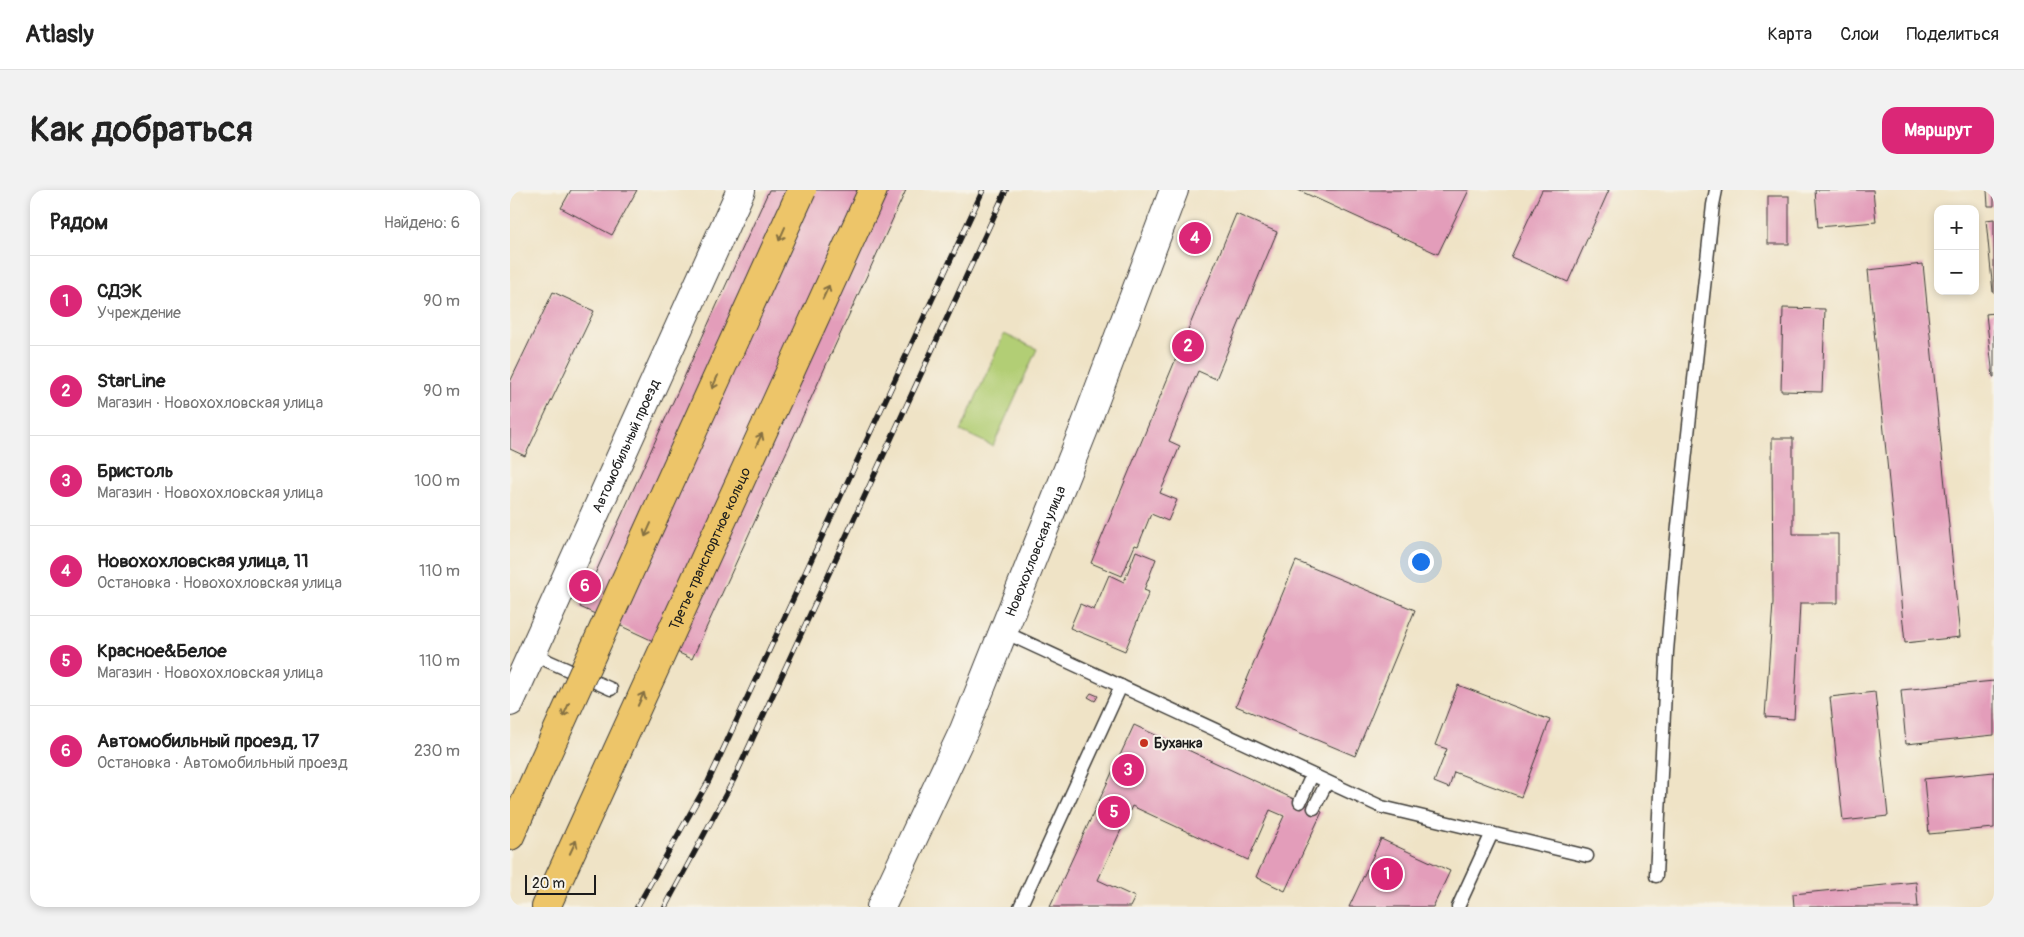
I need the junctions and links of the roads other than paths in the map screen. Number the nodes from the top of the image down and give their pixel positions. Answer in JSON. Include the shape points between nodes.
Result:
{"nodes":[{"id":1,"x":741,"y":190,"type":"edge"},
{"id":2,"x":802,"y":190,"type":"edge"},
{"id":3,"x":873,"y":190,"type":"edge"},
{"id":4,"x":1174,"y":190,"type":"edge"},
{"id":5,"x":1716,"y":190,"type":"edge"},
{"id":6,"x":1004,"y":632,"type":"junction"},
{"id":7,"x":533,"y":652,"type":"junction"},
{"id":8,"x":1121,"y":686,"type":"junction"},
{"id":9,"x":611,"y":689,"type":"dead end"},
{"id":10,"x":510,"y":702,"type":"edge"},
{"id":11,"x":1312,"y":775,"type":"junction"},
{"id":12,"x":1327,"y":782,"type":"junction"},
{"id":13,"x":1300,"y":802,"type":"dead end"},
{"id":14,"x":1314,"y":808,"type":"dead end"},
{"id":15,"x":1492,"y":833,"type":"junction"},
{"id":16,"x":510,"y":836,"type":"edge"},
{"id":17,"x":1587,"y":856,"type":"dead end"},
{"id":18,"x":1656,"y":876,"type":"dead end"},
{"id":19,"x":546,"y":907,"type":"edge"},
{"id":20,"x":881,"y":907,"type":"edge"},
{"id":21,"x":1020,"y":907,"type":"edge"},
{"id":22,"x":1458,"y":907,"type":"edge"}],
"edges":[{"from":1,"to":7,"type":"street","name":"Автомобильный проезд"},
{"from":2,"to":16,"type":"main road","one_way":true,"bridge":true},
{"from":19,"to":3,"type":"main road","name":"Третье транспортное кольцо","one_way":true},
{"from":4,"to":6,"type":"street","name":"Новохохловская улица"},
{"from":5,"to":18,"type":"lane","via":[[1667,651]]},
{"from":6,"to":8,"type":"lane"},
{"from":6,"to":20,"type":"street","name":"Новохохловская улица","via":[[964,730]]},
{"from":7,"to":9,"type":"lane"},
{"from":7,"to":10,"type":"street","name":"Автомобильный проезд"},
{"from":8,"to":11,"type":"lane"},
{"from":8,"to":21,"type":"lane"},
{"from":11,"to":12,"type":"lane"},
{"from":11,"to":13,"type":"lane"},
{"from":12,"to":14,"type":"lane"},
{"from":12,"to":15,"type":"lane","via":[[1382,807]]},
{"from":15,"to":17,"type":"lane"},
{"from":15,"to":22,"type":"lane"}]}
